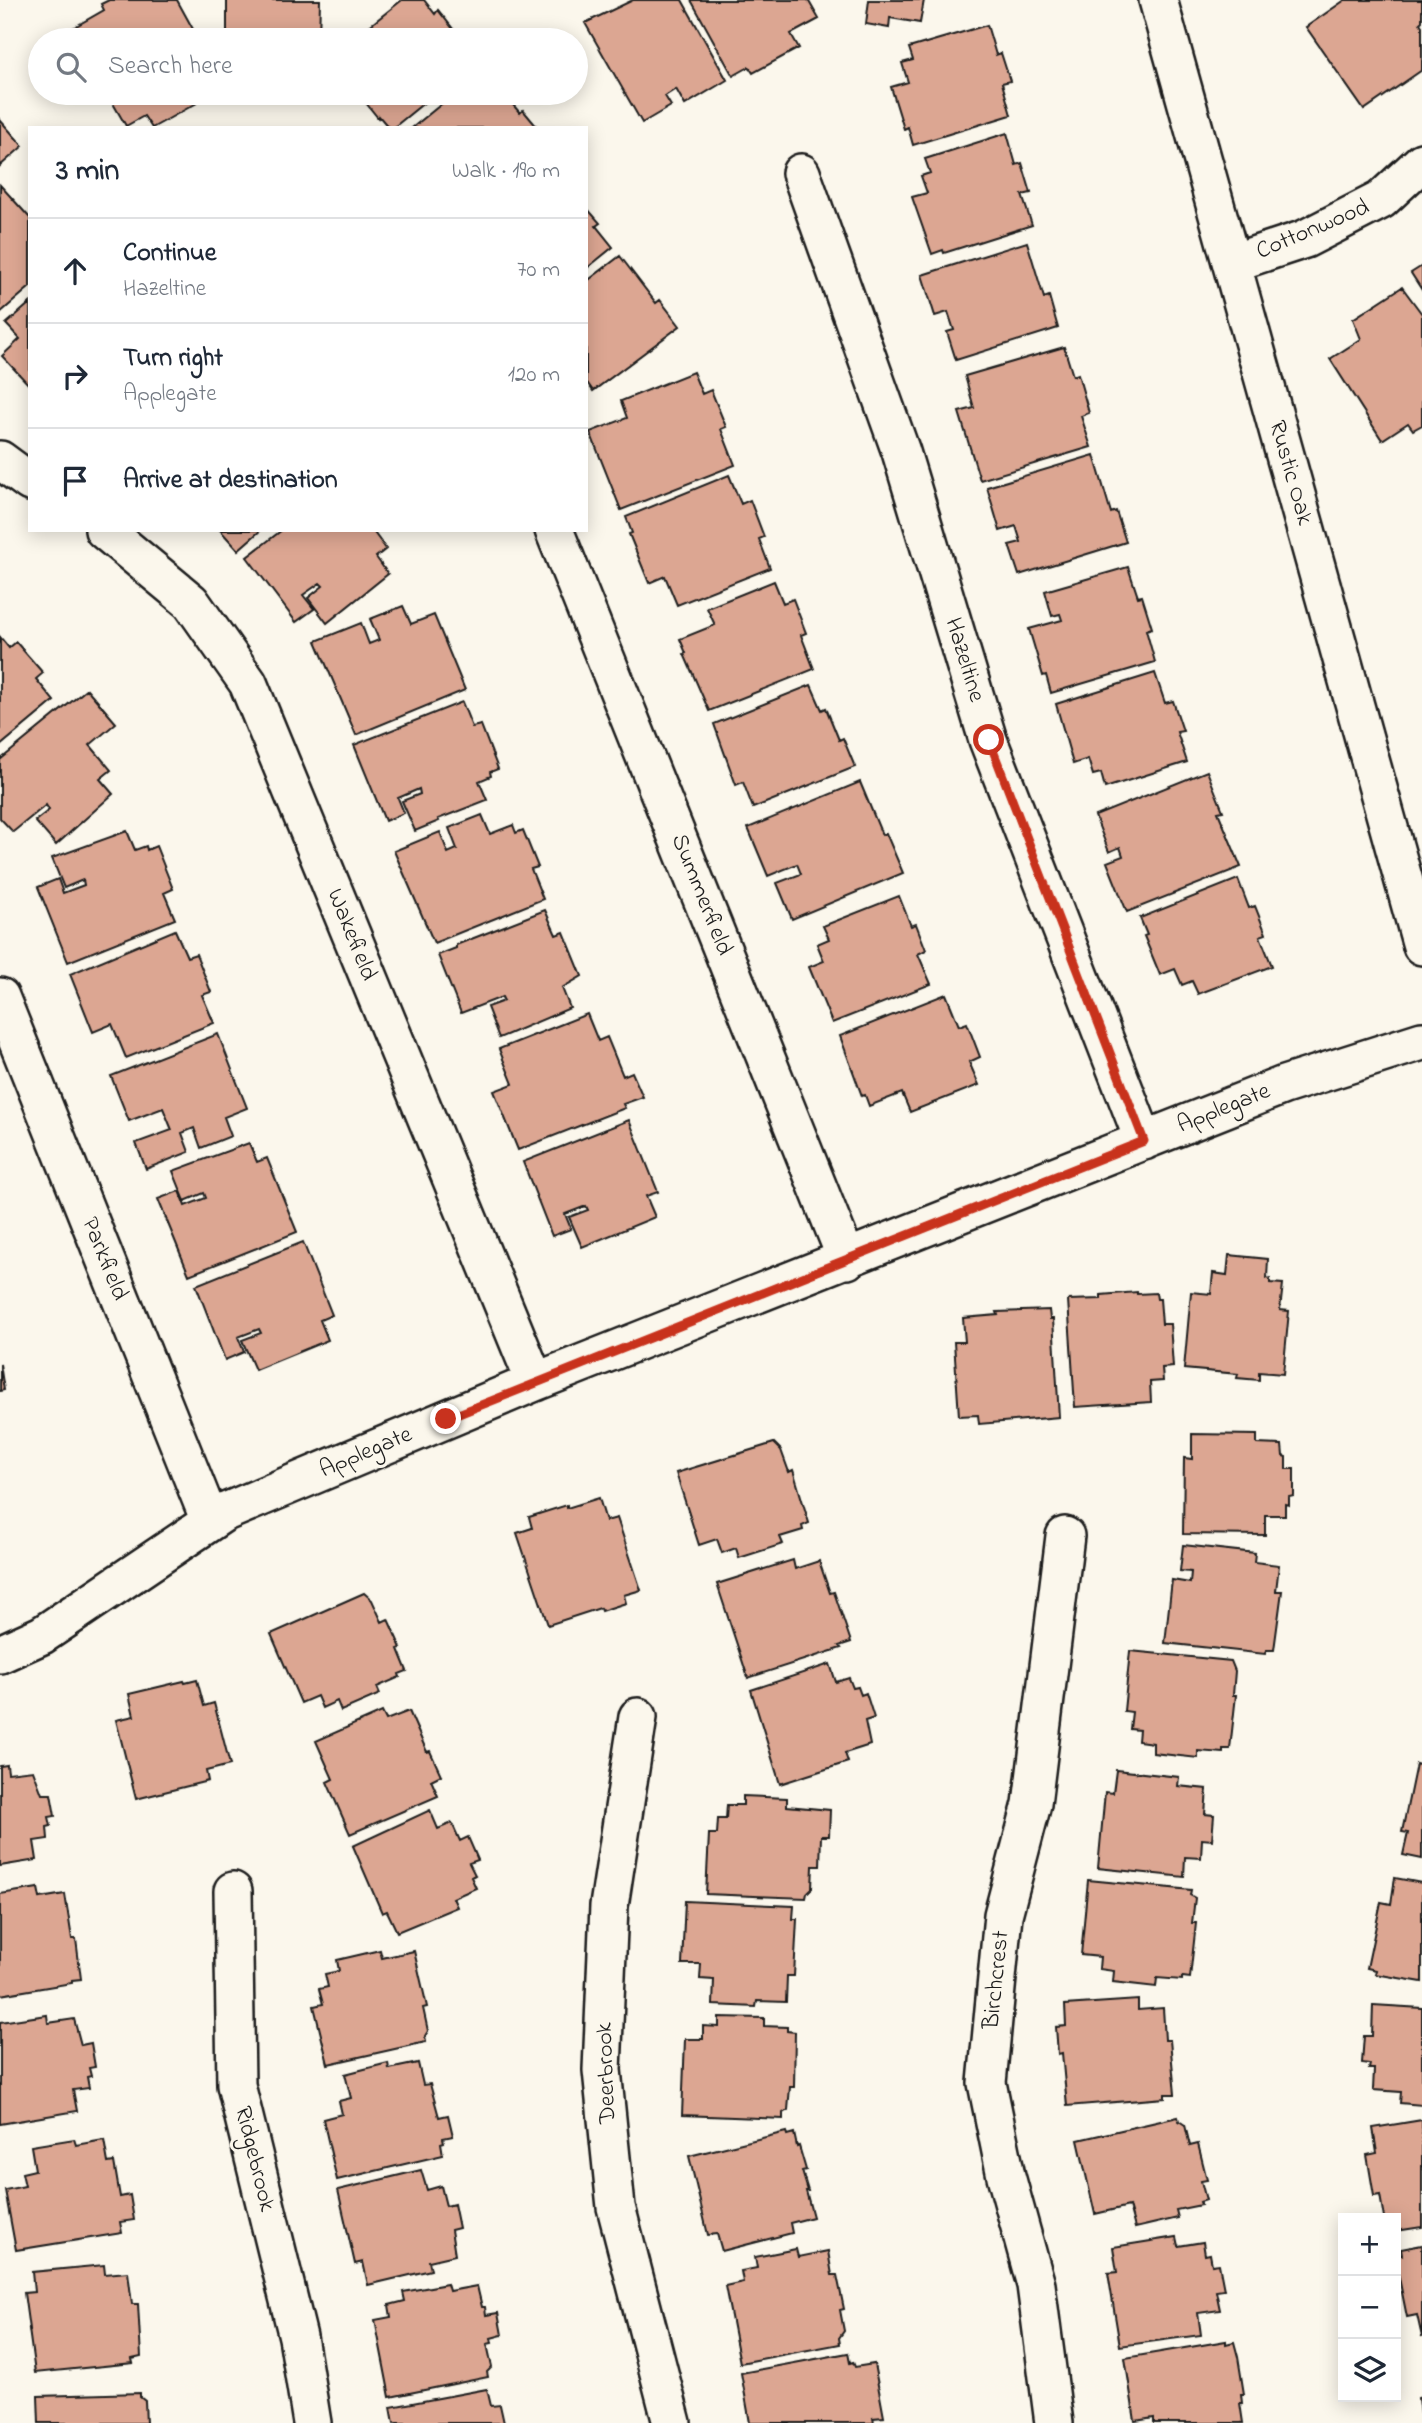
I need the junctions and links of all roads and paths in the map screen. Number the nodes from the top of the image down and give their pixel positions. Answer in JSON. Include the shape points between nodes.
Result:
{"nodes":[{"id":1,"x":1158,"y":0,"type":"edge"},
{"id":2,"x":1422,"y":162,"type":"edge"},
{"id":3,"x":801,"y":173,"type":"dead end"},
{"id":4,"x":1232,"y":263,"type":"junction"},
{"id":5,"x":0,"y":460,"type":"edge"},
{"id":6,"x":28,"y":481,"type":"edge"},
{"id":7,"x":106,"y":532,"type":"edge"},
{"id":8,"x":555,"y":532,"type":"edge"},
{"id":9,"x":1422,"y":946,"type":"edge"},
{"id":10,"x":0,"y":997,"type":"edge"},
{"id":11,"x":1422,"y":1041,"type":"edge"},
{"id":12,"x":1144,"y":1141,"type":"junction"},
{"id":13,"x":847,"y":1260,"type":"junction"},
{"id":14,"x":535,"y":1382,"type":"junction"},
{"id":15,"x":210,"y":1521,"type":"junction"},
{"id":16,"x":1065,"y":1536,"type":"dead end"},
{"id":17,"x":0,"y":1654,"type":"edge"},
{"id":18,"x":638,"y":1717,"type":"dead end"},
{"id":19,"x":233,"y":1891,"type":"dead end"},
{"id":20,"x":312,"y":2423,"type":"edge"},
{"id":21,"x":673,"y":2423,"type":"edge"},
{"id":22,"x":1054,"y":2423,"type":"edge"}],
"edges":[{"from":1,"to":4,"type":"street","name":"Rustic Oak"},
{"from":2,"to":4,"type":"street","name":"Cottonwood","via":[[1381,200],[1306,239]]},
{"from":3,"to":12,"type":"street","name":"Hazeltine","via":[[901,452],[989,740]]},
{"from":4,"to":9,"type":"street","name":"Rustic Oak"},
{"from":5,"to":6,"type":"street"},
{"from":7,"to":14,"type":"street","name":"Wakefield","via":[[191,602],[248,683]]},
{"from":8,"to":13,"type":"street","name":"Summerfield"},
{"from":10,"to":15,"type":"street","name":"Parkfield"},
{"from":11,"to":12,"type":"street","name":"Applegate","via":[[1284,1085]]},
{"from":12,"to":13,"type":"street","name":"Applegate"},
{"from":13,"to":14,"type":"street","name":"Applegate"},
{"from":14,"to":15,"type":"street","name":"Applegate"},
{"from":15,"to":17,"type":"street","name":"Applegate","via":[[42,1635]]},
{"from":16,"to":22,"type":"street","name":"Birchcrest","via":[[1032,1804],[1003,1915],[987,2083],[1036,2285]]},
{"from":18,"to":21,"type":"street","name":"Deerbrook","via":[[609,1906],[602,2070],[616,2207]]},
{"from":19,"to":20,"type":"street","name":"Ridgebrook","via":[[236,2085],[298,2337]]}]}
